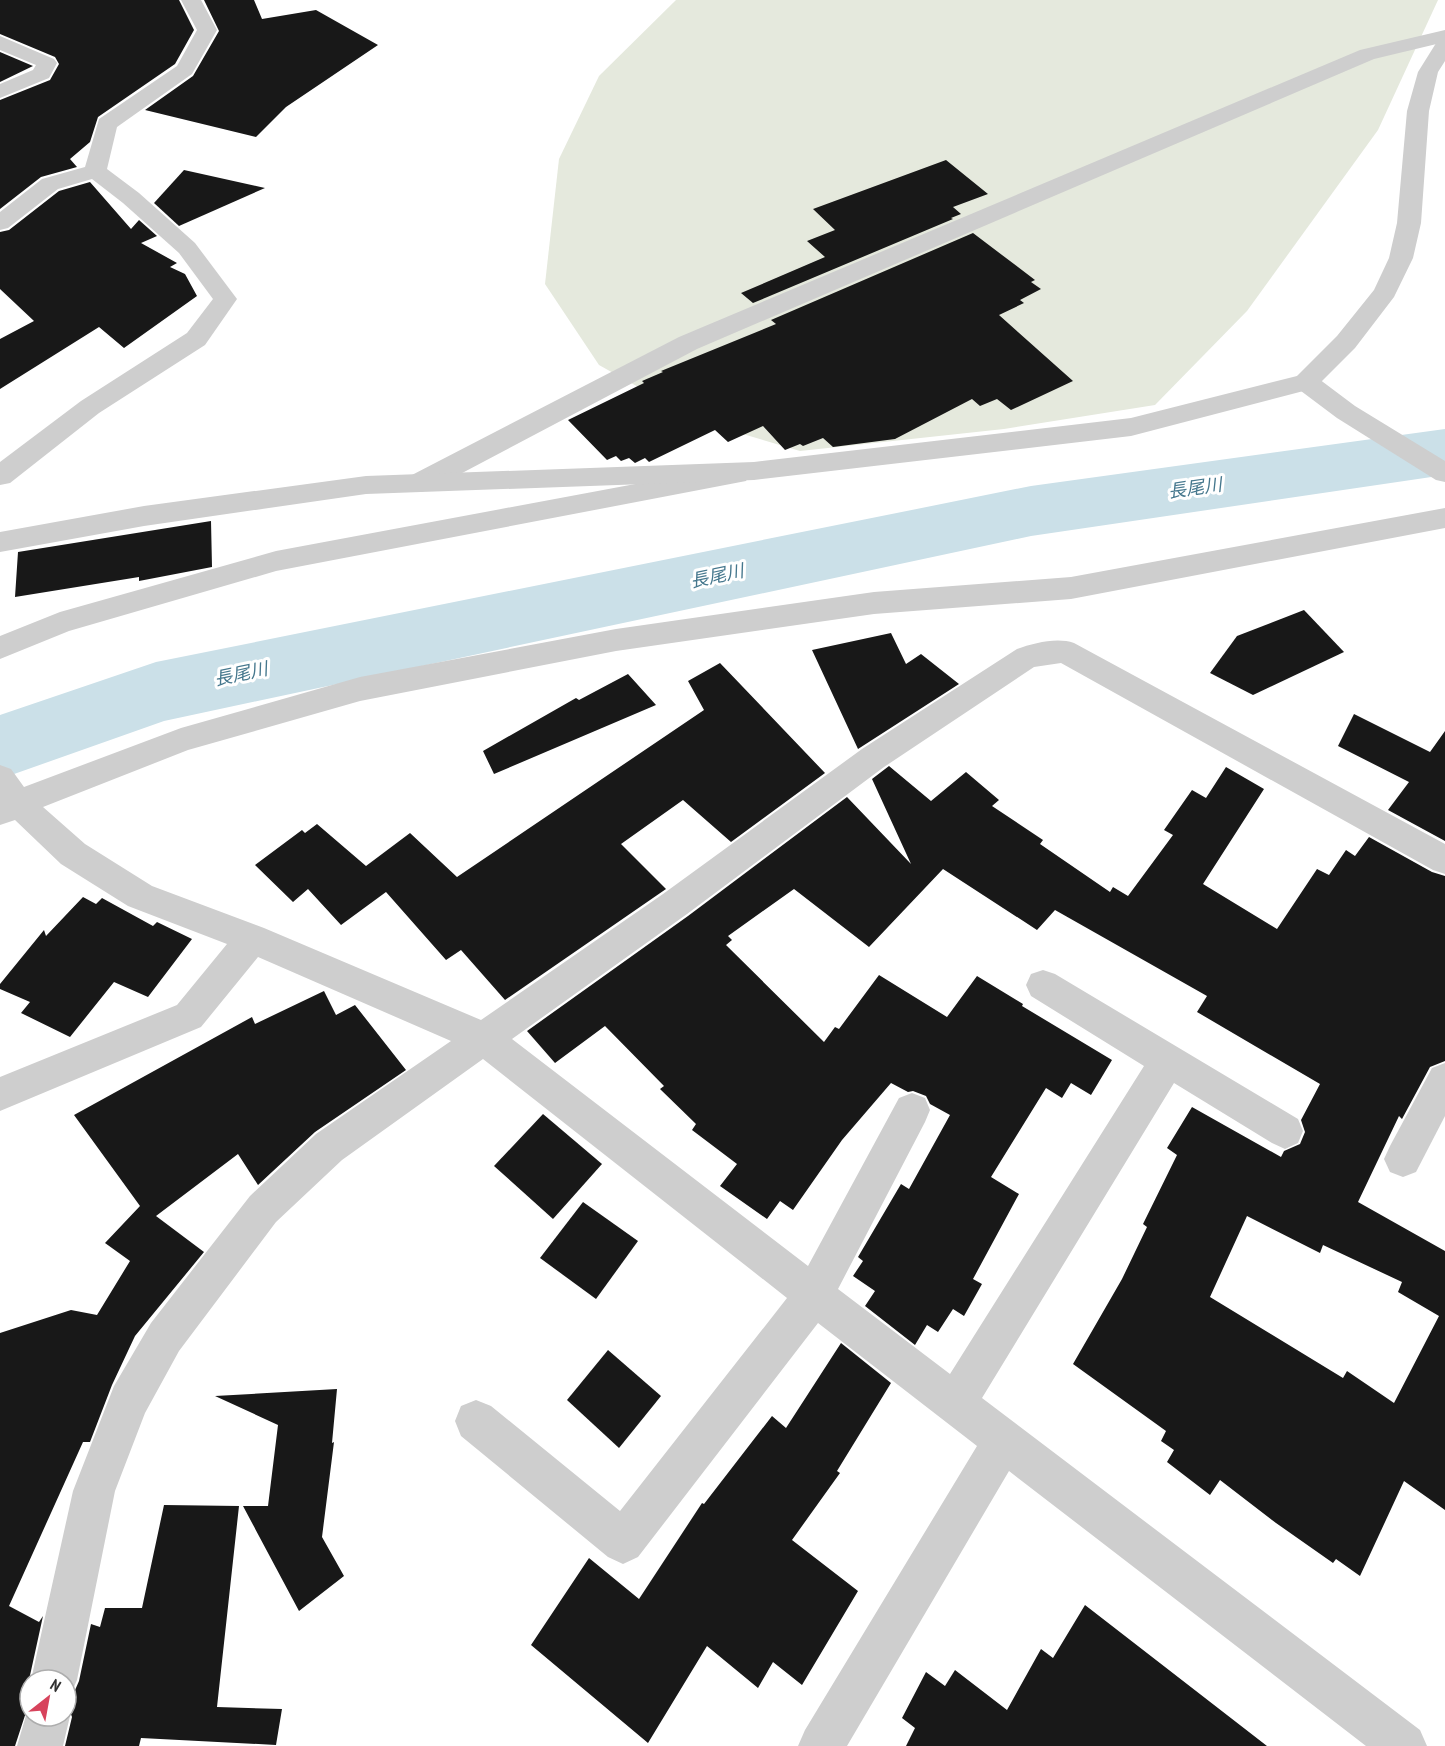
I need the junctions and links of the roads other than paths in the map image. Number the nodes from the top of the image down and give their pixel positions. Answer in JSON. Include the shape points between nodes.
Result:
{"nodes":[{"id":1,"x":191,"y":0,"type":"edge"},
{"id":2,"x":1445,"y":36,"type":"edge"},
{"id":3,"x":0,"y":42,"type":"edge"},
{"id":4,"x":1445,"y":44,"type":"edge"},
{"id":5,"x":0,"y":92,"type":"edge"},
{"id":6,"x":95,"y":171,"type":"junction"},
{"id":7,"x":0,"y":223,"type":"edge"},
{"id":8,"x":1306,"y":382,"type":"junction"},
{"id":9,"x":754,"y":471,"type":"junction"},
{"id":10,"x":1445,"y":472,"type":"edge"},
{"id":11,"x":0,"y":476,"type":"edge"},
{"id":12,"x":420,"y":483,"type":"junction"},
{"id":13,"x":1445,"y":518,"type":"edge"},
{"id":14,"x":0,"y":542,"type":"edge"},
{"id":15,"x":0,"y":648,"type":"edge"},
{"id":16,"x":6,"y":798,"type":"edge"},
{"id":17,"x":1445,"y":860,"type":"edge"},
{"id":18,"x":252,"y":939,"type":"junction"},
{"id":19,"x":1043,"y":985,"type":"dead end"},
{"id":20,"x":483,"y":1038,"type":"junction"},
{"id":21,"x":1167,"y":1060,"type":"junction"},
{"id":22,"x":1445,"y":1080,"type":"edge"},
{"id":23,"x":0,"y":1094,"type":"edge"},
{"id":24,"x":912,"y":1110,"type":"dead end"},
{"id":25,"x":1285,"y":1131,"type":"dead end"},
{"id":26,"x":1403,"y":1159,"type":"dead end"},
{"id":27,"x":814,"y":1295,"type":"junction"},
{"id":28,"x":955,"y":1404,"type":"junction"},
{"id":29,"x":476,"y":1420,"type":"dead end"},
{"id":30,"x":1004,"y":1440,"type":"junction"},
{"id":31,"x":57,"y":1668,"type":"edge"},
{"id":32,"x":44,"y":1728,"type":"edge"},
{"id":33,"x":832,"y":1741,"type":"edge"},
{"id":34,"x":40,"y":1746,"type":"edge"},
{"id":35,"x":1404,"y":1746,"type":"edge"}],
"edges":[{"from":1,"to":6,"type":"street","via":[[207,30],[185,70],[107,124]]},
{"from":2,"to":12,"type":"street","via":[[1367,54],[699,338]]},
{"from":3,"to":5,"type":"street","via":[[47,63],[42,74]]},
{"from":4,"to":8,"type":"street","via":[[1428,72],[1418,111],[1409,223],[1401,258],[1379,300],[1346,342]]},
{"from":6,"to":7,"type":"street","via":[[50,184]]},
{"from":6,"to":11,"type":"street","via":[[187,248],[225,299],[196,339],[90,407]]},
{"from":8,"to":9,"type":"street","via":[[1131,427]]},
{"from":8,"to":10,"type":"street","via":[[1346,412]]},
{"from":9,"to":12,"type":"street"},
{"from":9,"to":15,"type":"street","via":[[276,561],[60,624]]},
{"from":12,"to":14,"type":"street","via":[[354,487],[144,516]]},
{"from":13,"to":16,"type":"street","via":[[1071,588],[862,605],[616,640],[360,689],[182,740]]},
{"from":16,"to":18,"type":"street","via":[[73,854],[140,896]]},
{"from":17,"to":20,"type":"street","via":[[1064,651],[1027,657],[873,758],[675,904]]},
{"from":18,"to":20,"type":"street"},
{"from":18,"to":23,"type":"street","via":[[189,1016]]},
{"from":19,"to":21,"type":"street"},
{"from":20,"to":27,"type":"street"},
{"from":20,"to":31,"type":"street","via":[[329,1147],[280,1193],[263,1209],[165,1337],[129,1401],[94,1491]]},
{"from":21,"to":25,"type":"street"},
{"from":21,"to":28,"type":"street"},
{"from":22,"to":26,"type":"street"},
{"from":24,"to":27,"type":"street"},
{"from":27,"to":28,"type":"street"},
{"from":27,"to":29,"type":"street","via":[[623,1542]]},
{"from":28,"to":30,"type":"street"},
{"from":30,"to":33,"type":"street"},
{"from":30,"to":35,"type":"street"},
{"from":32,"to":34,"type":"street"}]}
